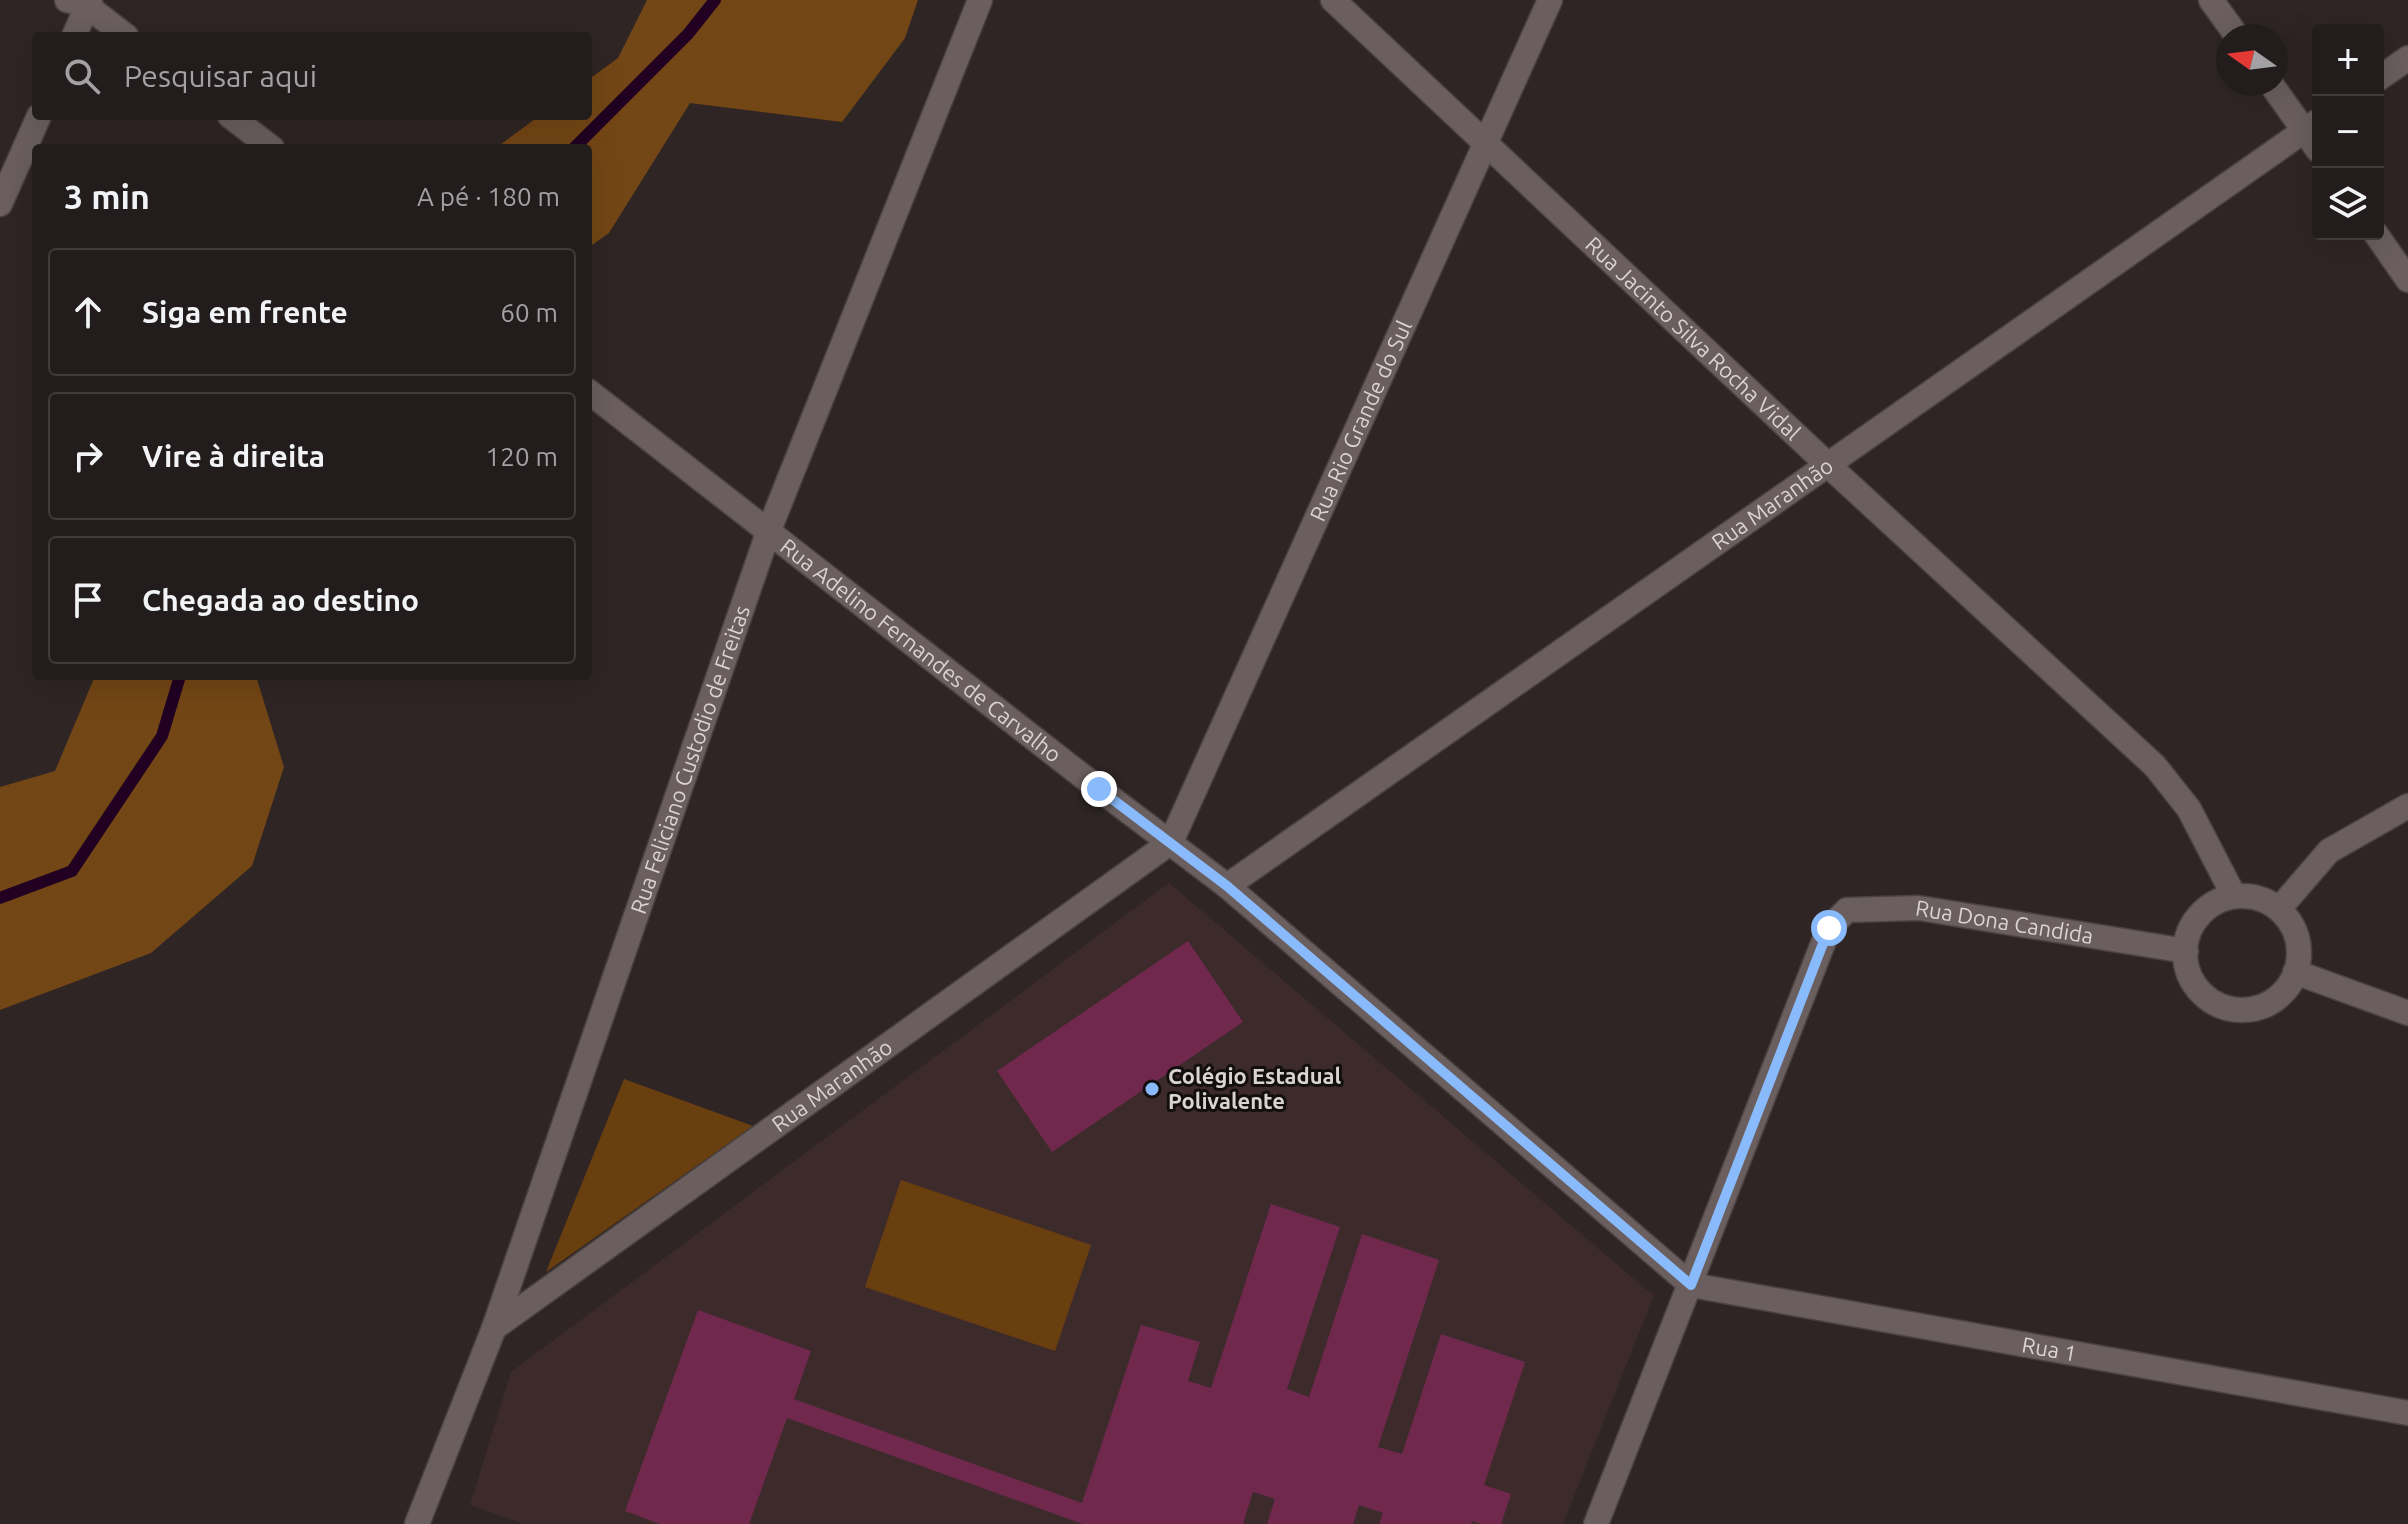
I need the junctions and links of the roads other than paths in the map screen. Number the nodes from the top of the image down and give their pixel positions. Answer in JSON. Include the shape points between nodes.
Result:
{"nodes":[{"id":1,"x":980,"y":0,"type":"edge"},
{"id":2,"x":1333,"y":0,"type":"edge"},
{"id":3,"x":1550,"y":0,"type":"edge"},
{"id":4,"x":2211,"y":0,"type":"edge"},
{"id":5,"x":82,"y":2,"type":"edge"},
{"id":6,"x":2228,"y":24,"type":"edge"},
{"id":7,"x":75,"y":32,"type":"edge"},
{"id":8,"x":121,"y":32,"type":"edge"},
{"id":9,"x":2408,"y":58,"type":"edge"},
{"id":10,"x":2384,"y":75,"type":"edge"},
{"id":11,"x":2281,"y":96,"type":"edge"},
{"id":12,"x":37,"y":120,"type":"edge"},
{"id":13,"x":235,"y":120,"type":"edge"},
{"id":14,"x":2312,"y":133,"type":"edge"},
{"id":15,"x":2312,"y":135,"type":"edge"},
{"id":16,"x":1484,"y":143,"type":"junction"},
{"id":17,"x":267,"y":144,"type":"edge"},
{"id":18,"x":0,"y":204,"type":"edge"},
{"id":19,"x":2380,"y":240,"type":"edge"},
{"id":20,"x":2408,"y":280,"type":"edge"},
{"id":21,"x":592,"y":394,"type":"edge"},
{"id":22,"x":1828,"y":465,"type":"junction"},
{"id":23,"x":769,"y":530,"type":"junction"},
{"id":24,"x":2408,"y":806,"type":"edge"},
{"id":25,"x":1171,"y":842,"type":"junction"},
{"id":26,"x":1227,"y":886,"type":"junction"},
{"id":27,"x":2234,"y":896,"type":"junction"},
{"id":28,"x":2279,"y":909,"type":"junction"},
{"id":29,"x":2186,"y":951,"type":"junction"},
{"id":30,"x":2295,"y":972,"type":"junction"},
{"id":31,"x":2408,"y":1013,"type":"edge"},
{"id":32,"x":1691,"y":1285,"type":"junction"},
{"id":33,"x":494,"y":1328,"type":"junction"},
{"id":34,"x":2408,"y":1413,"type":"edge"},
{"id":35,"x":417,"y":1524,"type":"edge"},
{"id":36,"x":1596,"y":1524,"type":"edge"}],
"edges":[{"from":1,"to":23,"type":"street","name":"Rua Feliciano Custodio de Freitas"},
{"from":2,"to":16,"type":"street","name":"Rua Jacinto Silva Rocha Vidal"},
{"from":3,"to":16,"type":"street","name":"Rua Rio Grande do Sul"},
{"from":4,"to":6,"type":"street"},
{"from":5,"to":7,"type":"street"},
{"from":5,"to":8,"type":"street"},
{"from":9,"to":10,"type":"street"},
{"from":11,"to":14,"type":"street"},
{"from":12,"to":18,"type":"street"},
{"from":13,"to":17,"type":"street"},
{"from":15,"to":22,"type":"street","name":"Rua Maranhão"},
{"from":16,"to":22,"type":"street","name":"Rua Jacinto Silva Rocha Vidal"},
{"from":16,"to":25,"type":"street","name":"Rua Rio Grande do Sul"},
{"from":19,"to":20,"type":"street"},
{"from":21,"to":23,"type":"street","name":"Rua Adelino Fernandes de Carvalho"},
{"from":22,"to":26,"type":"street","name":"Rua Maranhão"},
{"from":22,"to":27,"type":"street","name":"Rua Jacinto Silva Rocha Vidal","via":[[2155,766],[2189,809]]},
{"from":23,"to":25,"type":"street","name":"Rua Adelino Fernandes de Carvalho"},
{"from":23,"to":33,"type":"street","name":"Rua Feliciano Custodio de Freitas"},
{"from":24,"to":28,"type":"street","via":[[2329,851]]},
{"from":25,"to":26,"type":"street","name":"Rua Adelino Fernandes de Carvalho"},
{"from":25,"to":33,"type":"street","name":"Rua Maranhão"},
{"from":26,"to":32,"type":"street","name":"Rua Adelino Fernandes de Carvalho"},
{"from":27,"to":28,"type":"street","via":[[2265,900]]},
{"from":27,"to":29,"type":"street","via":[[2195,921]]},
{"from":28,"to":30,"type":"street","via":[[2298,939]]},
{"from":29,"to":30,"type":"street","via":[[2199,988],[2232,1009],[2263,1006],[2277,998]]},
{"from":29,"to":32,"type":"street","name":"Rua Dona Candida","via":[[1919,908],[1847,910],[1829,928]]},
{"from":30,"to":31,"type":"street"},
{"from":32,"to":34,"type":"street","name":"Rua 1"},
{"from":32,"to":36,"type":"street"},
{"from":33,"to":35,"type":"street","name":"Rua Feliciano Custodio de Freitas"}]}
